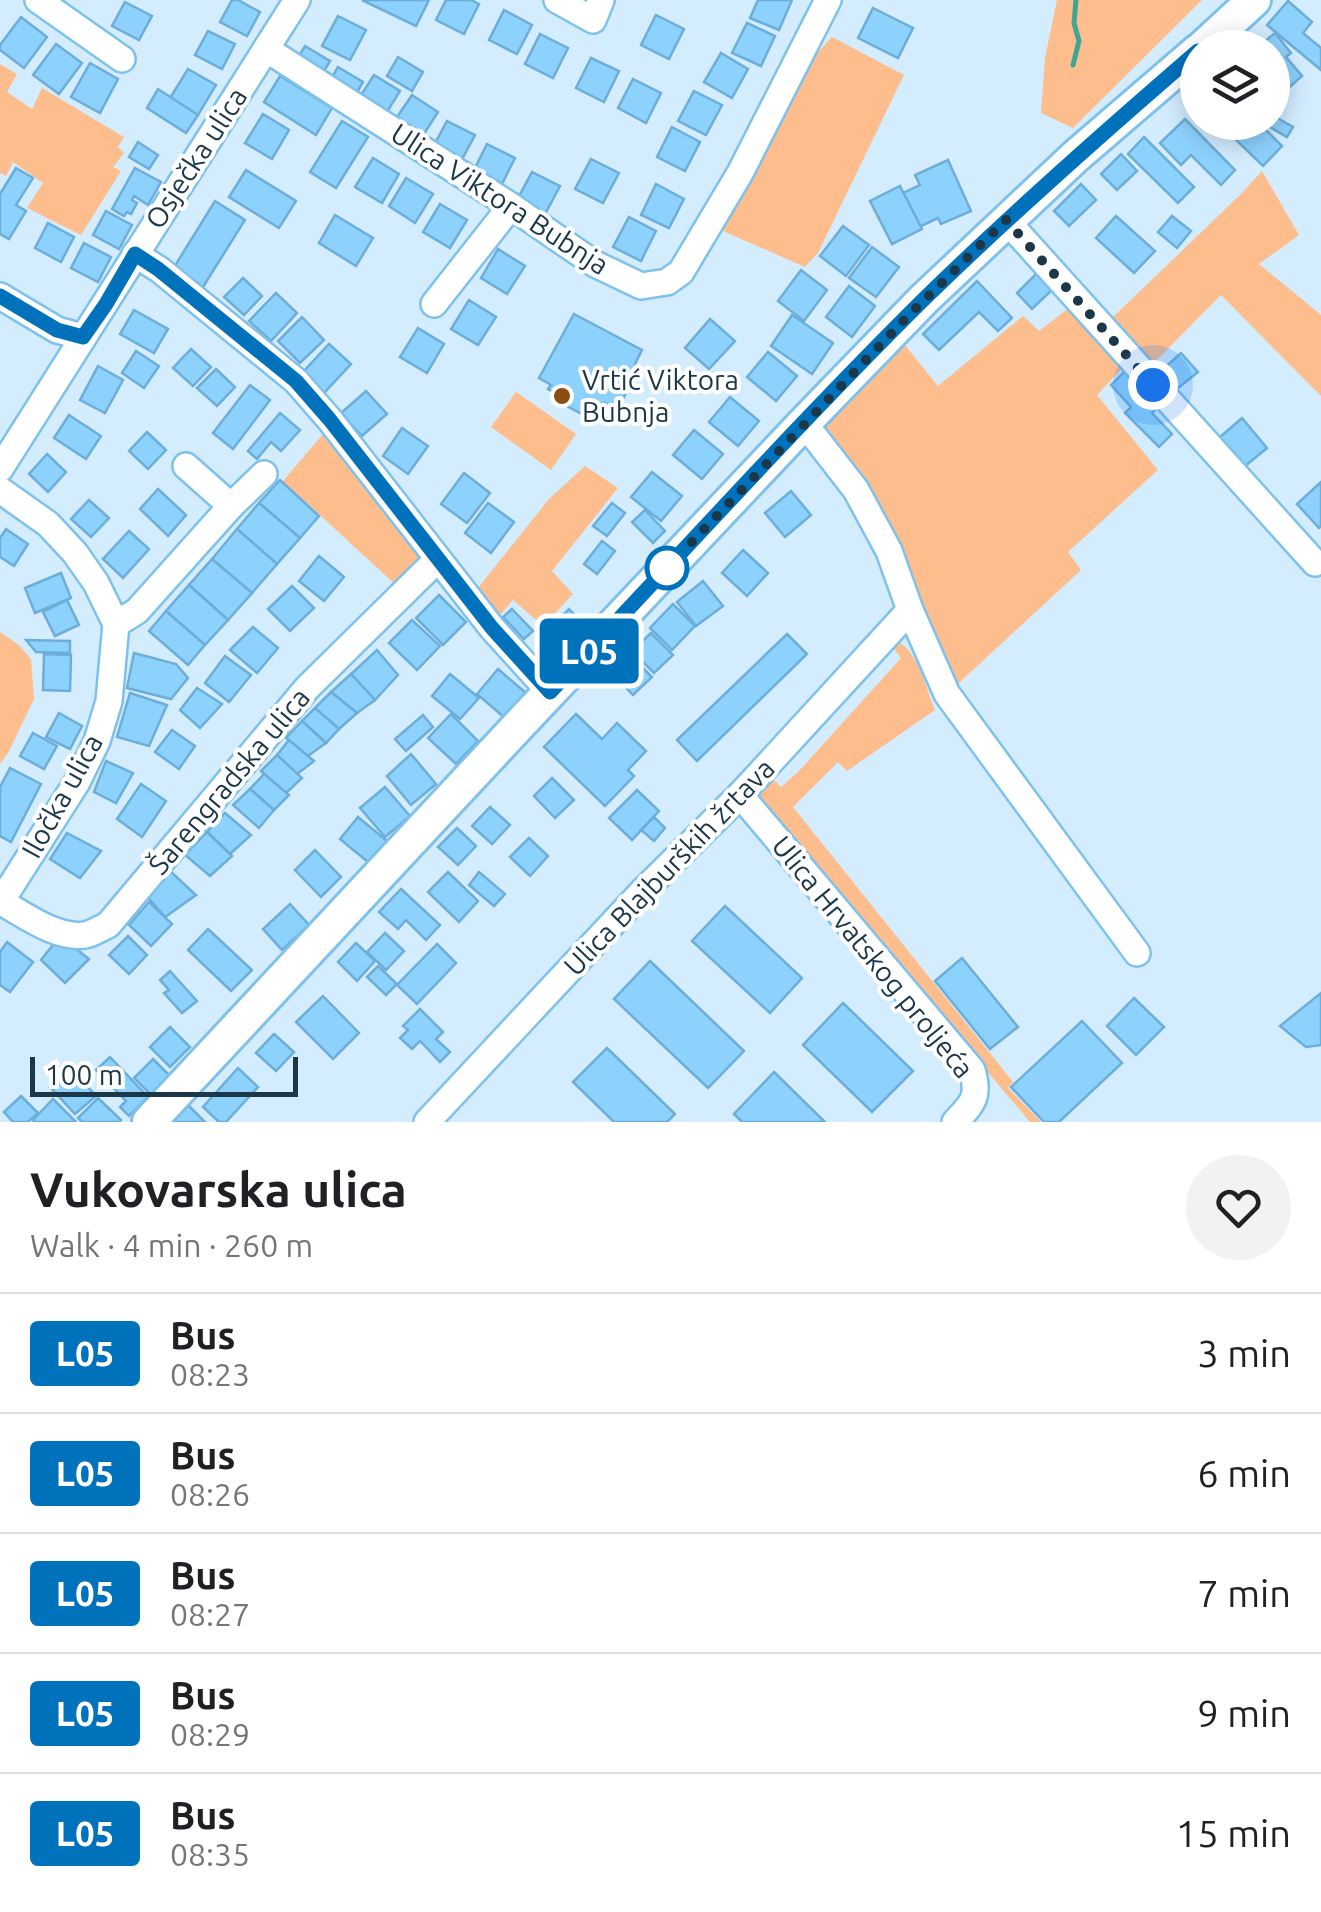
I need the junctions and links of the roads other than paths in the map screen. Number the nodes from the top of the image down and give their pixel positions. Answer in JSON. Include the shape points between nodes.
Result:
{"nodes":[{"id":1,"x":38,"y":0,"type":"edge"},
{"id":2,"x":297,"y":0,"type":"edge"},
{"id":3,"x":557,"y":0,"type":"edge"},
{"id":4,"x":601,"y":0,"type":"edge"},
{"id":5,"x":828,"y":0,"type":"edge"},
{"id":6,"x":1254,"y":0,"type":"edge"},
{"id":7,"x":1221,"y":30,"type":"edge"},
{"id":8,"x":266,"y":49,"type":"junction"},
{"id":9,"x":122,"y":59,"type":"dead end"},
{"id":10,"x":1180,"y":66,"type":"edge"},
{"id":11,"x":511,"y":206,"type":"junction"},
{"id":12,"x":1006,"y":220,"type":"junction"},
{"id":13,"x":135,"y":254,"type":"junction"},
{"id":14,"x":0,"y":296,"type":"edge"},
{"id":15,"x":434,"y":304,"type":"dead end"},
{"id":16,"x":83,"y":337,"type":"junction"},
{"id":17,"x":804,"y":423,"type":"junction"},
{"id":18,"x":186,"y":466,"type":"dead end"},
{"id":19,"x":0,"y":469,"type":"edge"},
{"id":20,"x":264,"y":474,"type":"dead end"},
{"id":21,"x":0,"y":490,"type":"edge"},
{"id":22,"x":232,"y":506,"type":"junction"},
{"id":23,"x":438,"y":559,"type":"junction"},
{"id":24,"x":1316,"y":563,"type":"dead end"},
{"id":25,"x":910,"y":610,"type":"junction"},
{"id":26,"x":116,"y":624,"type":"junction"},
{"id":27,"x":550,"y":692,"type":"junction"},
{"id":28,"x":740,"y":795,"type":"junction"},
{"id":29,"x":0,"y":902,"type":"edge"},
{"id":30,"x":1137,"y":953,"type":"dead end"},
{"id":31,"x":149,"y":1122,"type":"edge"},
{"id":32,"x":427,"y":1122,"type":"edge"},
{"id":33,"x":954,"y":1122,"type":"edge"}],
"edges":[{"from":1,"to":9,"type":"street"},
{"from":2,"to":8,"type":"street","name":"Osječka ulica"},
{"from":3,"to":4,"type":"street","via":[[593,20]]},
{"from":5,"to":11,"type":"street","name":"Ulica Viktora Bubnja","via":[[740,173],[681,272],[666,282],[641,286],[594,264]]},
{"from":6,"to":7,"type":"main road"},
{"from":8,"to":11,"type":"street","name":"Ulica Viktora Bubnja"},
{"from":8,"to":13,"type":"street","name":"Osječka ulica"},
{"from":10,"to":12,"type":"main road"},
{"from":11,"to":15,"type":"street"},
{"from":12,"to":17,"type":"main road"},
{"from":12,"to":24,"type":"street"},
{"from":13,"to":16,"type":"street","name":"Osječka ulica"},
{"from":13,"to":23,"type":"street","via":[[296,381]]},
{"from":14,"to":16,"type":"street","via":[[57,330]]},
{"from":16,"to":19,"type":"street","name":"Osječka ulica"},
{"from":17,"to":25,"type":"street","via":[[864,503],[896,564]]},
{"from":17,"to":27,"type":"main road"},
{"from":18,"to":22,"type":"street"},
{"from":20,"to":22,"type":"street"},
{"from":21,"to":26,"type":"street","via":[[75,553]]},
{"from":22,"to":26,"type":"street","via":[[137,612]]},
{"from":23,"to":27,"type":"street"},
{"from":23,"to":29,"type":"street","name":"Šarengradska ulica","via":[[306,688],[108,925],[87,935],[67,934]]},
{"from":25,"to":28,"type":"street","name":"Ulica Blajburških žrtava"},
{"from":25,"to":30,"type":"street","via":[[947,694]]},
{"from":26,"to":29,"type":"street","name":"Iločka ulica","via":[[97,742]]},
{"from":27,"to":31,"type":"main road"},
{"from":28,"to":32,"type":"street","name":"Ulica Blajburških žrtava"},
{"from":28,"to":33,"type":"street","name":"Ulica Hrvatskog proljeća","via":[[972,1070],[977,1088]]}]}
